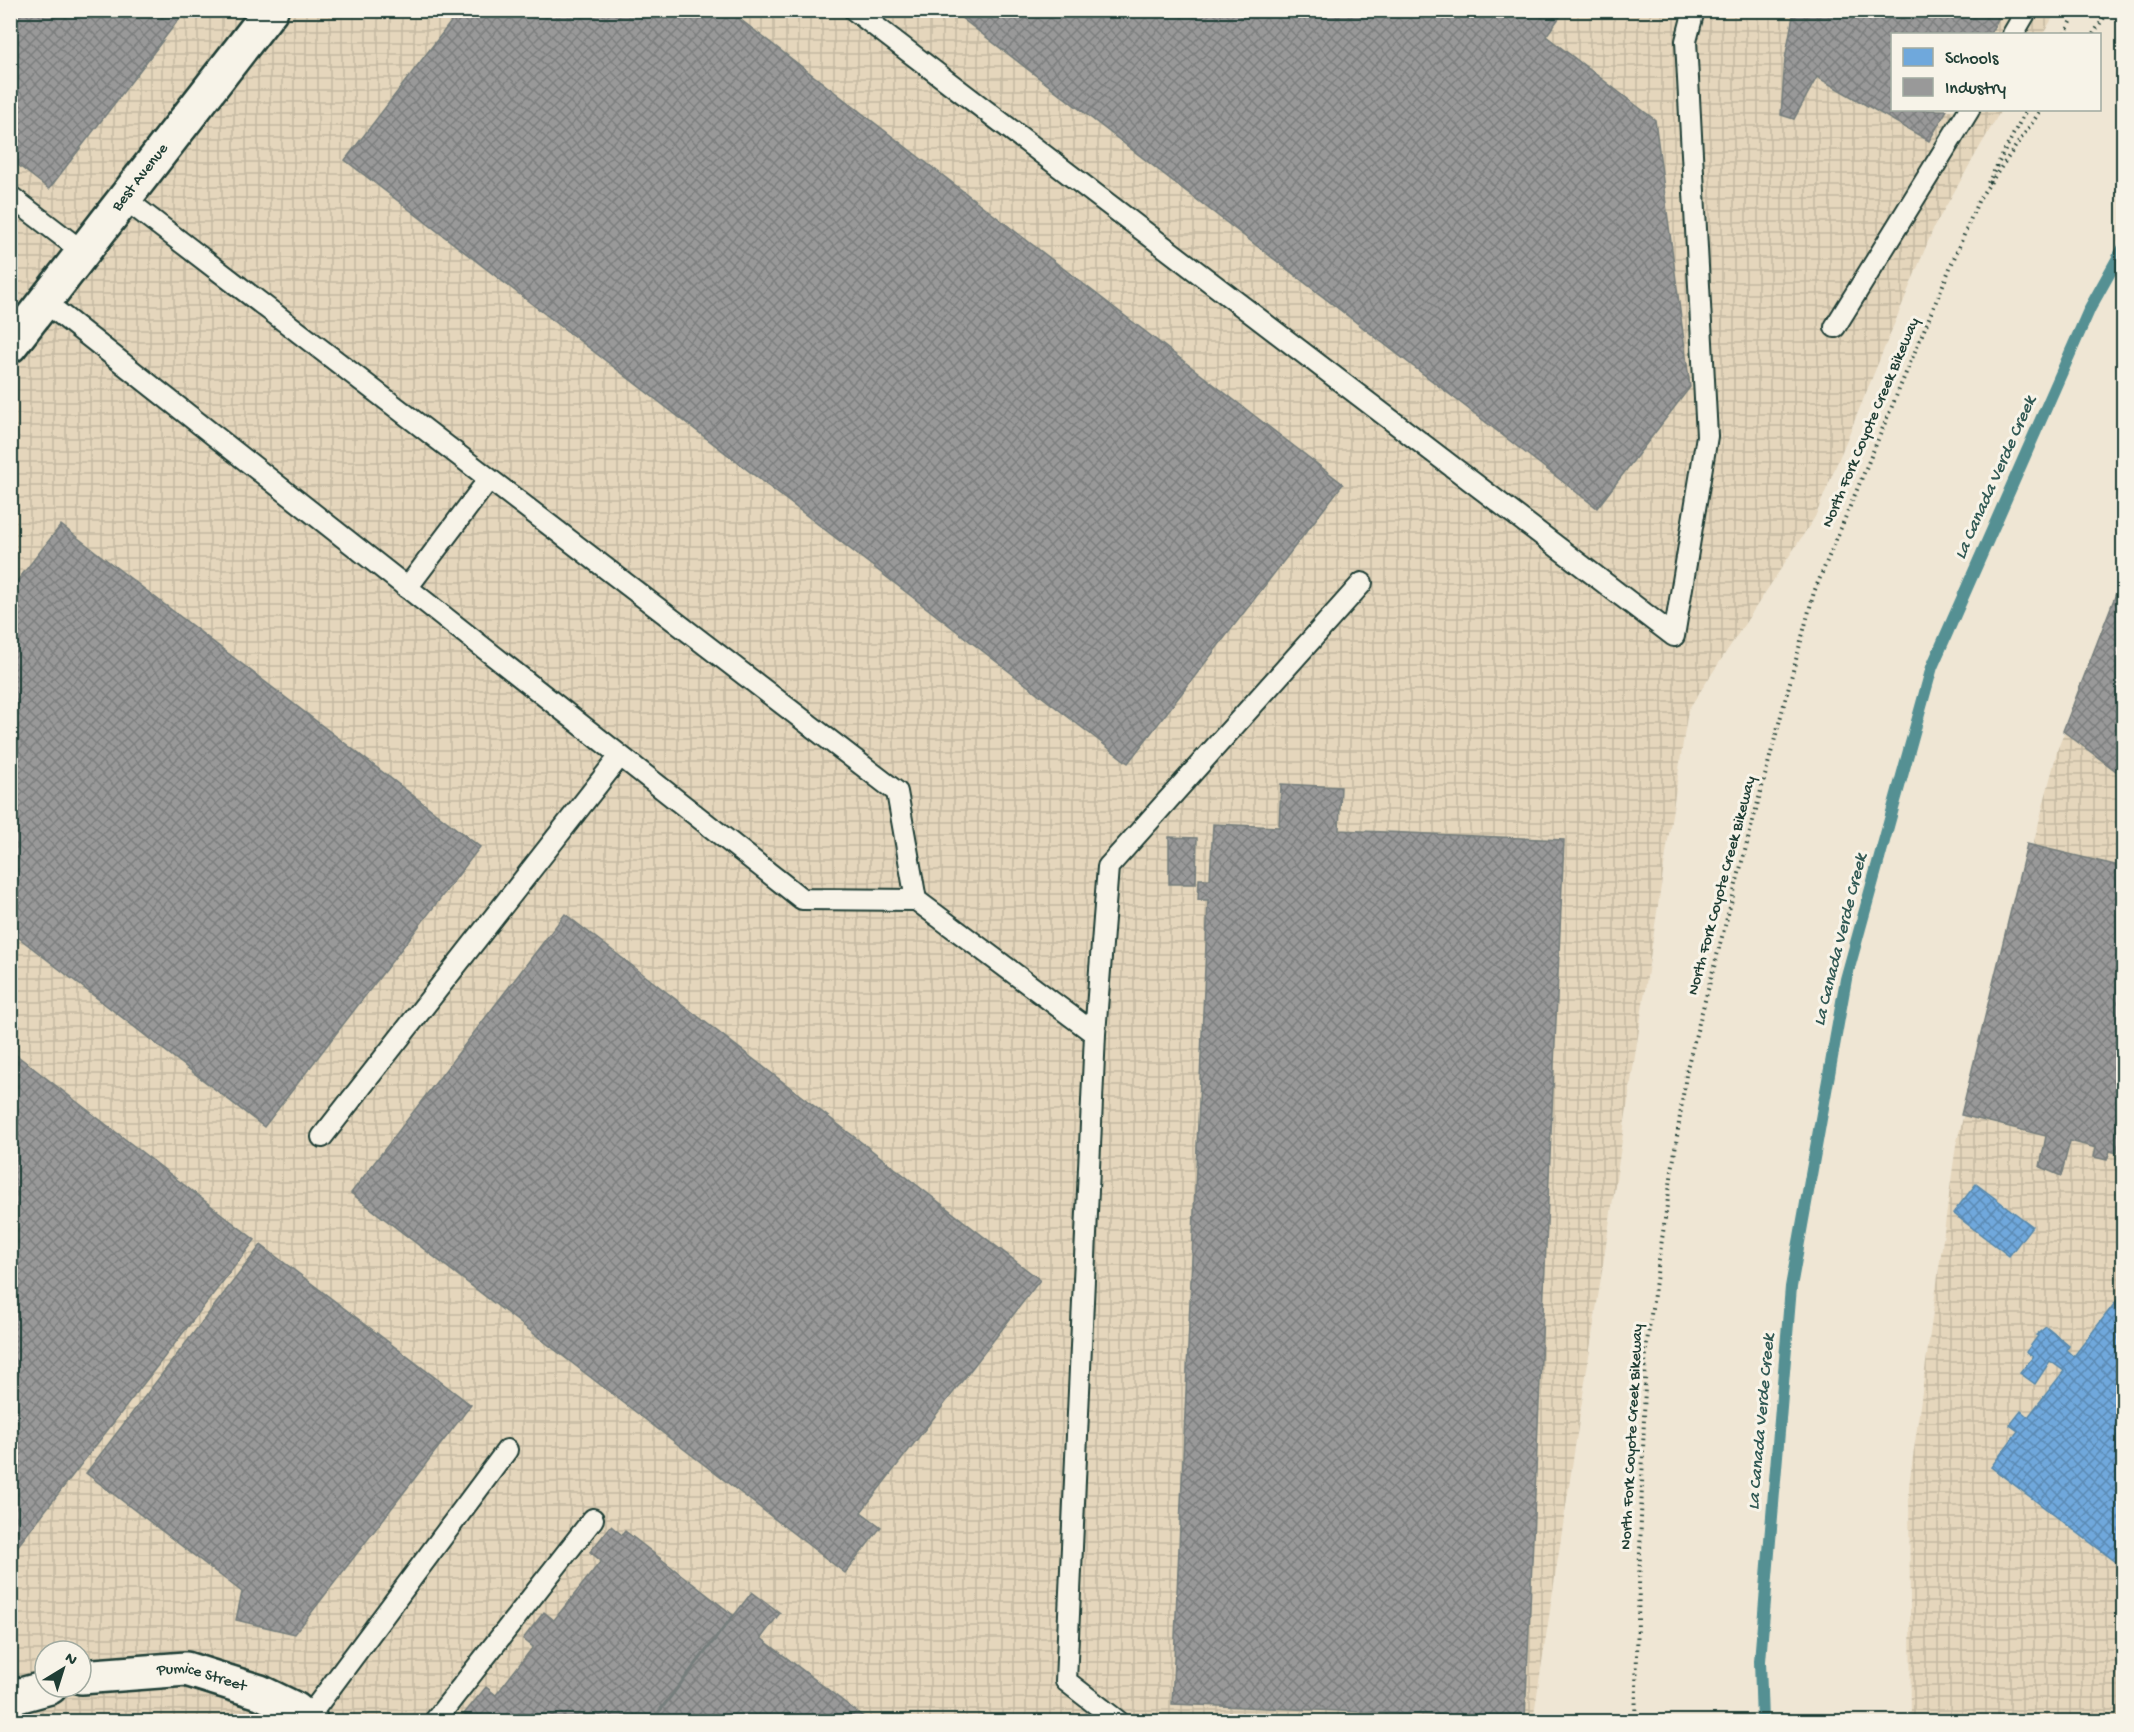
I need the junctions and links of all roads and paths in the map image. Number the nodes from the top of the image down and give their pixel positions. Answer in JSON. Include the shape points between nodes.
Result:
{"nodes":[{"id":1,"x":271,"y":10,"type":"edge"},
{"id":2,"x":854,"y":10,"type":"edge"},
{"id":3,"x":1694,"y":10,"type":"edge"},
{"id":4,"x":2027,"y":10,"type":"edge"},
{"id":5,"x":2077,"y":10,"type":"edge"},
{"id":6,"x":2109,"y":10,"type":"edge"},
{"id":7,"x":2014,"y":33,"type":"edge"},
{"id":8,"x":2066,"y":33,"type":"edge"},
{"id":9,"x":2094,"y":33,"type":"edge"},
{"id":10,"x":1968,"y":111,"type":"edge"},
{"id":11,"x":2025,"y":111,"type":"edge"},
{"id":12,"x":2040,"y":111,"type":"edge"},
{"id":13,"x":10,"y":196,"type":"edge"},
{"id":14,"x":124,"y":199,"type":"junction"},
{"id":15,"x":1979,"y":199,"type":"junction"},
{"id":16,"x":84,"y":252,"type":"junction"},
{"id":17,"x":45,"y":302,"type":"junction"},
{"id":18,"x":1835,"y":327,"type":"dead end"},
{"id":19,"x":10,"y":346,"type":"edge"},
{"id":20,"x":489,"y":479,"type":"junction"},
{"id":21,"x":1362,"y":583,"type":"dead end"},
{"id":22,"x":407,"y":588,"type":"junction"},
{"id":23,"x":620,"y":756,"type":"junction"},
{"id":24,"x":916,"y":900,"type":"junction"},
{"id":25,"x":1095,"y":1034,"type":"junction"},
{"id":26,"x":322,"y":1137,"type":"dead end"},
{"id":27,"x":507,"y":1450,"type":"dead end"},
{"id":28,"x":592,"y":1519,"type":"dead end"},
{"id":29,"x":93,"y":1676,"type":"edge"},
{"id":30,"x":33,"y":1692,"type":"edge"},
{"id":31,"x":10,"y":1698,"type":"edge"},
{"id":32,"x":300,"y":1718,"type":"edge"},
{"id":33,"x":434,"y":1722,"type":"edge"},
{"id":34,"x":1119,"y":1722,"type":"edge"},
{"id":35,"x":1635,"y":1722,"type":"edge"}],
"edges":[{"from":1,"to":14,"type":"street","name":"Best Avenue"},
{"from":2,"to":3,"type":"lane","via":[[1674,636],[1707,436],[1686,41]]},
{"from":4,"to":7,"type":"lane"},
{"from":5,"to":8,"type":"path"},
{"from":6,"to":9,"type":"path"},
{"from":10,"to":18,"type":"lane"},
{"from":11,"to":15,"type":"path"},
{"from":12,"to":15,"type":"path","name":"North Fork Coyote Creek Bikeway"},
{"from":13,"to":16,"type":"lane"},
{"from":14,"to":16,"type":"street","name":"Best Avenue"},
{"from":14,"to":20,"type":"lane"},
{"from":15,"to":35,"type":"path","name":"North Fork Coyote Creek Bikeway","via":[[1814,592],[1687,1068],[1646,1349]]},
{"from":16,"to":17,"type":"street","name":"Best Avenue"},
{"from":17,"to":19,"type":"street","name":"Best Avenue"},
{"from":17,"to":22,"type":"lane"},
{"from":20,"to":22,"type":"lane"},
{"from":20,"to":24,"type":"lane","via":[[897,792]]},
{"from":21,"to":25,"type":"lane","via":[[1108,867]]},
{"from":22,"to":23,"type":"lane"},
{"from":23,"to":24,"type":"lane","via":[[802,899]]},
{"from":23,"to":26,"type":"lane"},
{"from":24,"to":25,"type":"lane"},
{"from":25,"to":34,"type":"lane","via":[[1066,1681]]},
{"from":27,"to":32,"type":"lane"},
{"from":28,"to":33,"type":"lane"},
{"from":29,"to":32,"type":"street","name":"Pumice Street","via":[[186,1669],[260,1692]]},
{"from":30,"to":31,"type":"street"}]}
